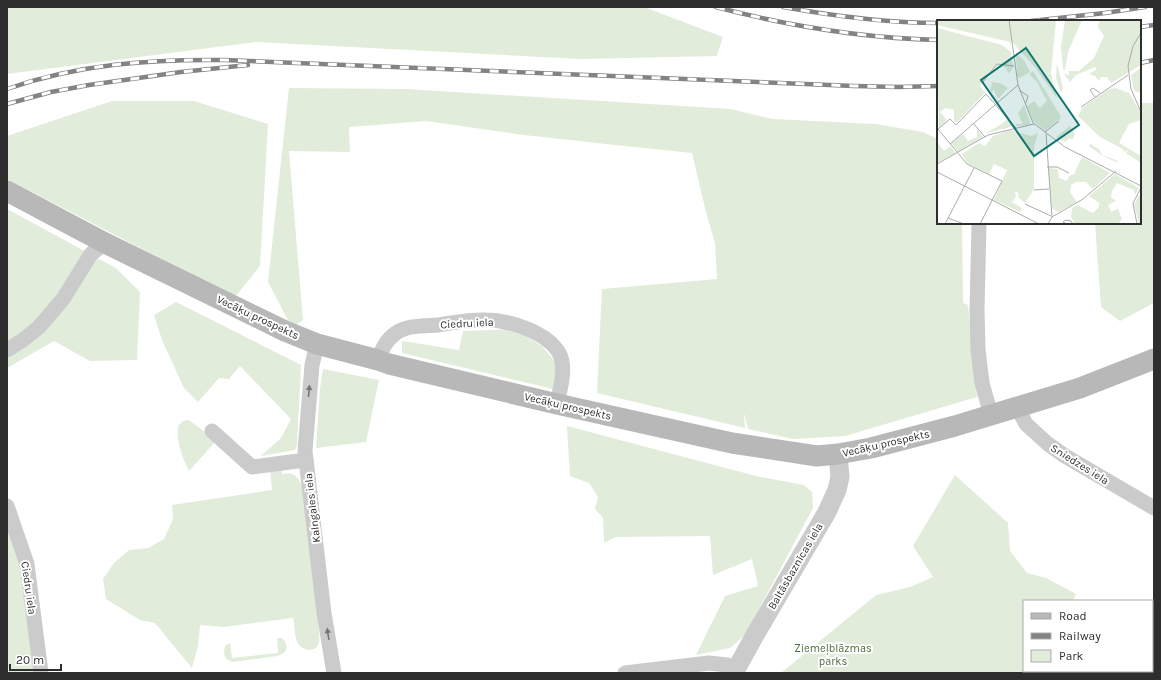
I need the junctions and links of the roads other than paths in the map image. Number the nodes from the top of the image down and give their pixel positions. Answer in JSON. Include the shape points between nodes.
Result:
{"nodes":[{"id":1,"x":7,"y":191,"type":"edge"},
{"id":2,"x":979,"y":224,"type":"edge"},
{"id":3,"x":105,"y":243,"type":"junction"},
{"id":4,"x":317,"y":344,"type":"junction"},
{"id":5,"x":7,"y":350,"type":"edge"},
{"id":6,"x":1154,"y":359,"type":"edge"},
{"id":7,"x":378,"y":360,"type":"junction"},
{"id":8,"x":557,"y":404,"type":"junction"},
{"id":9,"x":1017,"y":407,"type":"junction"},
{"id":10,"x":992,"y":415,"type":"junction"},
{"id":11,"x":212,"y":431,"type":"dead end"},
{"id":12,"x":838,"y":454,"type":"junction"},
{"id":13,"x":306,"y":460,"type":"junction"},
{"id":14,"x":7,"y":506,"type":"edge"},
{"id":15,"x":1154,"y":508,"type":"edge"},
{"id":16,"x":735,"y":671,"type":"edge"},
{"id":17,"x":41,"y":673,"type":"edge"},
{"id":18,"x":334,"y":673,"type":"edge"},
{"id":19,"x":625,"y":673,"type":"edge"}],
"edges":[{"from":1,"to":3,"type":"main road","name":"Vecāķu prospekts"},
{"from":2,"to":10,"type":"street","via":[[978,350],[982,383]]},
{"from":3,"to":4,"type":"main road","name":"Vecāķu prospekts","via":[[285,331]]},
{"from":3,"to":5,"type":"street","via":[[91,254],[63,299],[39,327]]},
{"from":4,"to":7,"type":"main road","name":"Vecāķu prospekts"},
{"from":13,"to":4,"type":"street","name":"Kalngales iela","one_way":true,"via":[[312,360]]},
{"from":6,"to":9,"type":"main road","name":"Vecāķu prospekts","via":[[1098,382]]},
{"from":7,"to":8,"type":"main road","name":"Vecāķu prospekts"},
{"from":7,"to":8,"type":"street","name":"Ciedru iela","via":[[385,343],[397,332],[412,327],[486,320],[521,326],[540,335],[559,353],[562,372]]},
{"from":8,"to":12,"type":"main road","name":"Vecāķu prospekts","via":[[732,443],[817,456]]},
{"from":9,"to":10,"type":"main road","name":"Vecāķu prospekts"},
{"from":9,"to":15,"type":"street","name":"Sniedzes iela","via":[[1026,424],[1048,444]]},
{"from":10,"to":12,"type":"main road","name":"Vecāķu prospekts","via":[[871,448]]},
{"from":11,"to":13,"type":"street","via":[[252,467]]},
{"from":12,"to":16,"type":"street","name":"Baltāsbaznīcas iela","via":[[840,477],[827,512]]},
{"from":18,"to":13,"type":"street","name":"Kalngales iela","one_way":true,"via":[[324,613]]},
{"from":14,"to":17,"type":"street","name":"Ciedru iela","via":[[27,564]]},
{"from":16,"to":19,"type":"street","via":[[727,665],[709,663]]}]}
